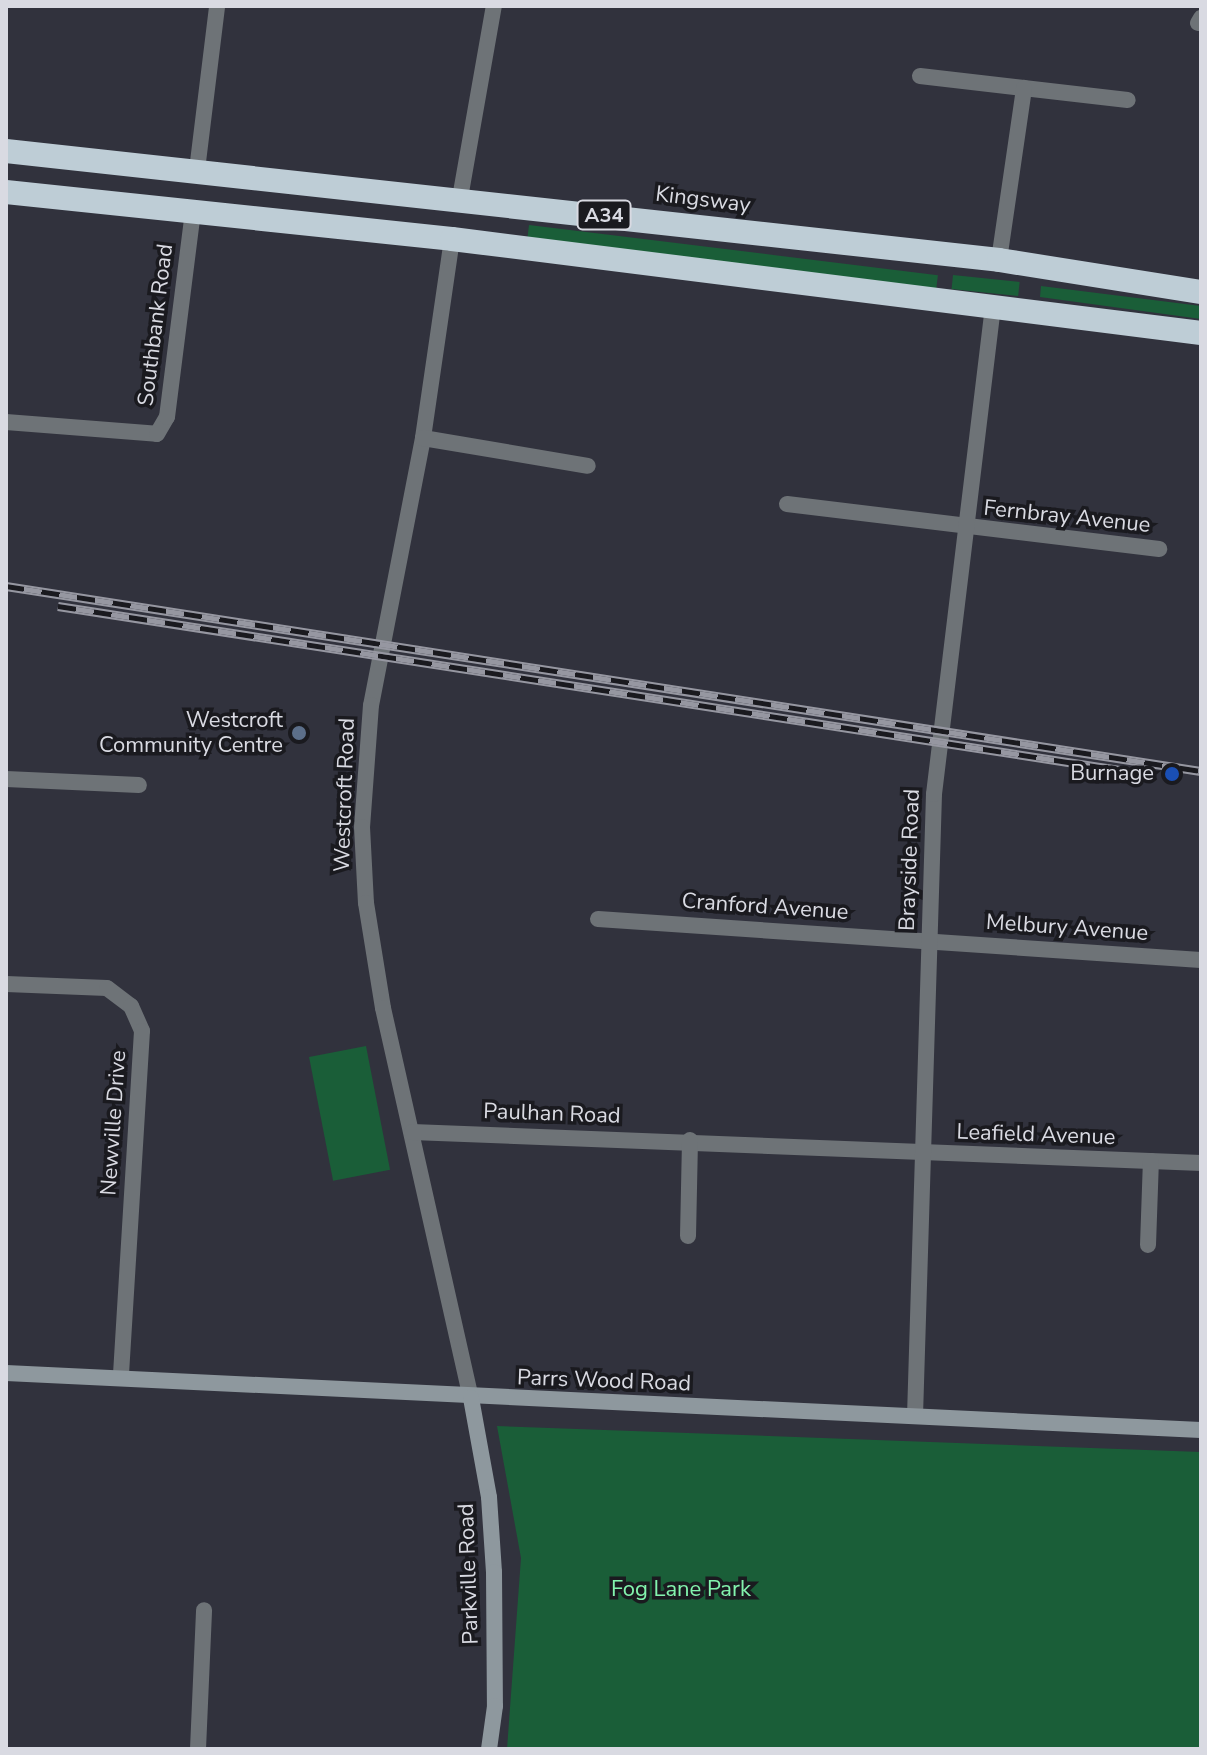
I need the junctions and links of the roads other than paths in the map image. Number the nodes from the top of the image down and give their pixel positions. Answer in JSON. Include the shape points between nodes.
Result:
{"nodes":[{"id":1,"x":217,"y":6,"type":"edge"},
{"id":2,"x":494,"y":6,"type":"edge"},
{"id":3,"x":920,"y":76,"type":"dead end"},
{"id":4,"x":1024,"y":88,"type":"junction"},
{"id":5,"x":1128,"y":100,"type":"dead end"},
{"id":6,"x":6,"y":151,"type":"edge"},
{"id":7,"x":197,"y":170,"type":"junction"},
{"id":8,"x":6,"y":192,"type":"edge"},
{"id":9,"x":460,"y":198,"type":"junction"},
{"id":10,"x":193,"y":211,"type":"junction"},
{"id":11,"x":452,"y":239,"type":"junction"},
{"id":12,"x":999,"y":260,"type":"junction"},
{"id":13,"x":1201,"y":292,"type":"edge"},
{"id":14,"x":993,"y":308,"type":"junction"},
{"id":15,"x":1201,"y":333,"type":"edge"},
{"id":16,"x":6,"y":422,"type":"edge"},
{"id":17,"x":423,"y":438,"type":"junction"},
{"id":18,"x":588,"y":466,"type":"dead end"},
{"id":19,"x":787,"y":504,"type":"dead end"},
{"id":20,"x":969,"y":529,"type":"junction"},
{"id":21,"x":1159,"y":549,"type":"dead end"},
{"id":22,"x":6,"y":779,"type":"edge"},
{"id":23,"x":139,"y":785,"type":"dead end"},
{"id":24,"x":598,"y":919,"type":"dead end"},
{"id":25,"x":929,"y":939,"type":"junction"},
{"id":26,"x":1201,"y":960,"type":"edge"},
{"id":27,"x":6,"y":984,"type":"edge"},
{"id":28,"x":412,"y":1132,"type":"junction"},
{"id":29,"x":690,"y":1140,"type":"junction"},
{"id":30,"x":919,"y":1152,"type":"junction"},
{"id":31,"x":1151,"y":1161,"type":"junction"},
{"id":32,"x":1201,"y":1163,"type":"edge"},
{"id":33,"x":688,"y":1236,"type":"dead end"},
{"id":34,"x":1148,"y":1245,"type":"dead end"},
{"id":35,"x":6,"y":1373,"type":"edge"},
{"id":36,"x":121,"y":1376,"type":"junction"},
{"id":37,"x":471,"y":1398,"type":"junction"},
{"id":38,"x":915,"y":1416,"type":"junction"},
{"id":39,"x":1201,"y":1430,"type":"edge"},
{"id":40,"x":204,"y":1610,"type":"dead end"},
{"id":41,"x":198,"y":1749,"type":"edge"},
{"id":42,"x":489,"y":1749,"type":"edge"}],
"edges":[{"from":1,"to":7,"type":"street"},
{"from":2,"to":9,"type":"street"},
{"from":3,"to":4,"type":"street"},
{"from":4,"to":5,"type":"street"},
{"from":4,"to":12,"type":"street"},
{"from":6,"to":7,"type":"highway","name":"Kingsway","number":"A34"},
{"from":7,"to":9,"type":"highway","name":"Kingsway","number":"A34"},
{"from":8,"to":10,"type":"highway","number":"A34"},
{"from":9,"to":12,"type":"highway","name":"Kingsway","number":"A34"},
{"from":10,"to":11,"type":"highway","number":"A34"},
{"from":10,"to":16,"type":"street","name":"Southbank Road","via":[[167,417],[157,434]]},
{"from":11,"to":14,"type":"highway","number":"A34"},
{"from":11,"to":17,"type":"street","name":"Westcroft Road"},
{"from":12,"to":13,"type":"highway","name":"Kingsway","number":"A34"},
{"from":14,"to":15,"type":"highway","number":"A34"},
{"from":14,"to":20,"type":"street","name":"Brayside Road"},
{"from":17,"to":18,"type":"street"},
{"from":17,"to":28,"type":"street","name":"Westcroft Road","via":[[371,705],[362,827],[368,918]]},
{"from":19,"to":20,"type":"street","name":"Fernbray Avenue"},
{"from":20,"to":21,"type":"street","name":"Fernbray Avenue"},
{"from":20,"to":25,"type":"street","name":"Brayside Road","via":[[934,794]]},
{"from":22,"to":23,"type":"street"},
{"from":24,"to":25,"type":"street","name":"Cranford Avenue"},
{"from":25,"to":26,"type":"street","name":"Melbury Avenue"},
{"from":25,"to":30,"type":"street","name":"Brayside Road"},
{"from":27,"to":36,"type":"street","name":"Newville Drive","via":[[107,988],[131,1006],[142,1031]]},
{"from":28,"to":29,"type":"street","name":"Paulhan Road"},
{"from":28,"to":37,"type":"street","name":"Westcroft Road"},
{"from":29,"to":30,"type":"street","name":"Paulhan Road"},
{"from":29,"to":33,"type":"street"},
{"from":30,"to":31,"type":"street","name":"Leafield Avenue"},
{"from":30,"to":38,"type":"street","name":"Brayside Road"},
{"from":31,"to":32,"type":"street","name":"Leafield Avenue"},
{"from":31,"to":34,"type":"street"},
{"from":35,"to":36,"type":"street","name":"Parrs Wood Road"},
{"from":36,"to":37,"type":"street","name":"Parrs Wood Road"},
{"from":37,"to":38,"type":"street","name":"Parrs Wood Road"},
{"from":37,"to":42,"type":"street","name":"Parkville Road","via":[[489,1497],[494,1572],[495,1706]]},
{"from":38,"to":39,"type":"street","name":"Parrs Wood Road"},
{"from":40,"to":41,"type":"street"}]}
